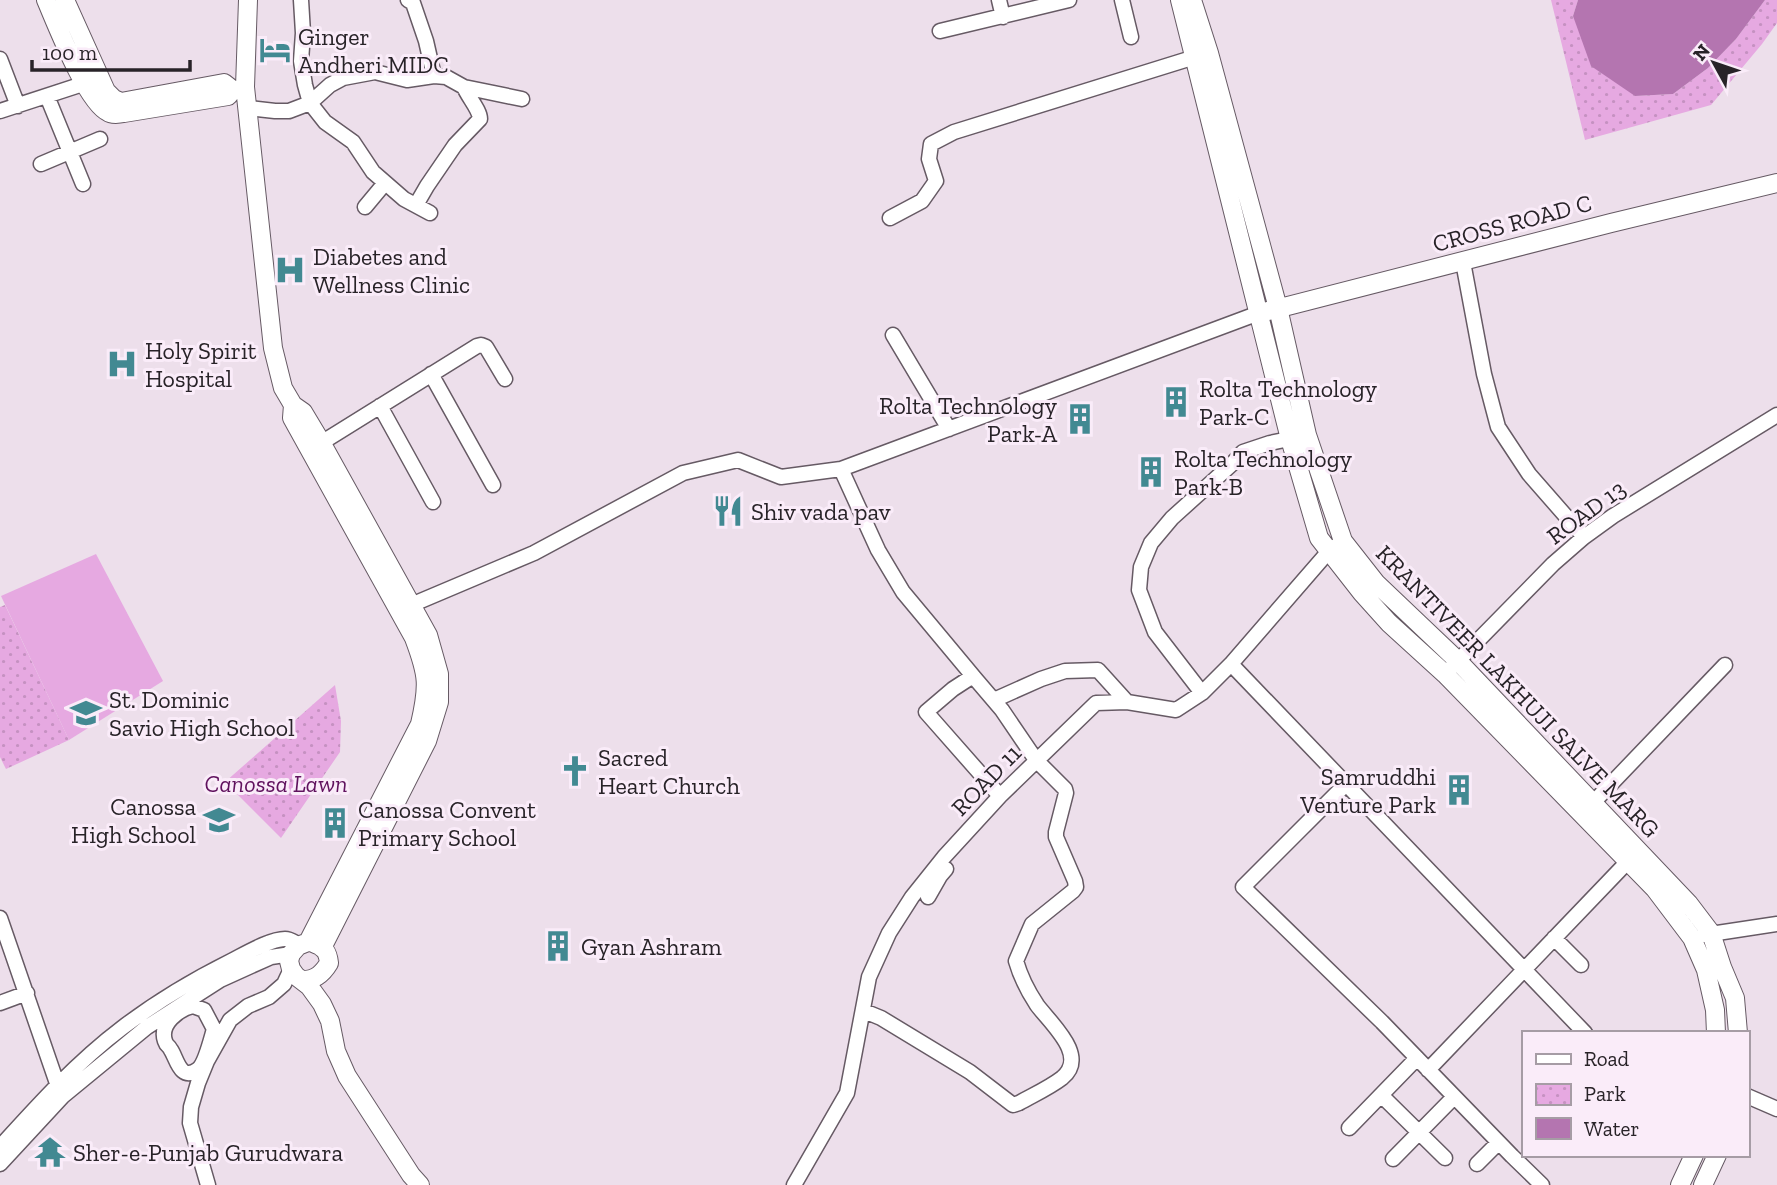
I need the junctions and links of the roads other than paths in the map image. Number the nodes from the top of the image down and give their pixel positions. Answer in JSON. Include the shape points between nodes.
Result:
{"nodes":[{"id":1,"x":46,"y":0,"type":"edge"},
{"id":2,"x":65,"y":0,"type":"edge"},
{"id":3,"x":248,"y":0,"type":"edge"},
{"id":4,"x":301,"y":0,"type":"edge"},
{"id":5,"x":408,"y":0,"type":"edge"},
{"id":6,"x":999,"y":0,"type":"edge"},
{"id":7,"x":1069,"y":0,"type":"edge"},
{"id":8,"x":1122,"y":0,"type":"edge"},
{"id":9,"x":1180,"y":0,"type":"edge"},
{"id":10,"x":1192,"y":0,"type":"edge"},
{"id":11,"x":1003,"y":17,"type":"junction"},
{"id":12,"x":940,"y":31,"type":"dead end"},
{"id":13,"x":1131,"y":37,"type":"dead end"},
{"id":14,"x":1195,"y":57,"type":"junction"},
{"id":15,"x":0,"y":59,"type":"edge"},
{"id":16,"x":434,"y":76,"type":"junction"},
{"id":17,"x":93,"y":80,"type":"junction"},
{"id":18,"x":464,"y":87,"type":"junction"},
{"id":19,"x":239,"y":88,"type":"junction"},
{"id":20,"x":47,"y":96,"type":"junction"},
{"id":21,"x":10,"y":99,"type":"edge"},
{"id":22,"x":522,"y":99,"type":"dead end"},
{"id":23,"x":310,"y":103,"type":"junction"},
{"id":24,"x":248,"y":108,"type":"junction"},
{"id":25,"x":0,"y":111,"type":"edge"},
{"id":26,"x":100,"y":139,"type":"dead end"},
{"id":27,"x":70,"y":152,"type":"junction"},
{"id":28,"x":41,"y":164,"type":"dead end"},
{"id":29,"x":385,"y":183,"type":"junction"},
{"id":30,"x":1777,"y":183,"type":"edge"},
{"id":31,"x":83,"y":184,"type":"dead end"},
{"id":32,"x":416,"y":205,"type":"junction"},
{"id":33,"x":365,"y":207,"type":"dead end"},
{"id":34,"x":430,"y":213,"type":"dead end"},
{"id":35,"x":890,"y":218,"type":"dead end"},
{"id":36,"x":1463,"y":262,"type":"junction"},
{"id":37,"x":1278,"y":308,"type":"junction"},
{"id":38,"x":1259,"y":313,"type":"junction"},
{"id":39,"x":894,"y":335,"type":"dead end"},
{"id":40,"x":431,"y":374,"type":"junction"},
{"id":41,"x":505,"y":379,"type":"dead end"},
{"id":42,"x":380,"y":406,"type":"junction"},
{"id":43,"x":1777,"y":415,"type":"edge"},
{"id":44,"x":948,"y":429,"type":"junction"},
{"id":45,"x":1299,"y":437,"type":"junction"},
{"id":46,"x":315,"y":446,"type":"junction"},
{"id":47,"x":841,"y":469,"type":"junction"},
{"id":48,"x":493,"y":485,"type":"dead end"},
{"id":49,"x":433,"y":502,"type":"dead end"},
{"id":50,"x":1584,"y":537,"type":"junction"},
{"id":51,"x":1336,"y":546,"type":"junction"},
{"id":52,"x":411,"y":605,"type":"junction"},
{"id":53,"x":1231,"y":664,"type":"junction"},
{"id":54,"x":1725,"y":665,"type":"dead end"},
{"id":55,"x":1451,"y":667,"type":"junction"},
{"id":56,"x":973,"y":676,"type":"junction"},
{"id":57,"x":1202,"y":693,"type":"junction"},
{"id":58,"x":994,"y":700,"type":"junction"},
{"id":59,"x":1127,"y":702,"type":"junction"},
{"id":60,"x":1038,"y":762,"type":"junction"},
{"id":61,"x":1346,"y":784,"type":"junction"},
{"id":62,"x":1000,"y":796,"type":"junction"},
{"id":63,"x":1586,"y":809,"type":"junction"},
{"id":64,"x":1633,"y":856,"type":"junction"},
{"id":65,"x":928,"y":897,"type":"dead end"},
{"id":66,"x":0,"y":918,"type":"edge"},
{"id":67,"x":1777,"y":924,"type":"edge"},
{"id":68,"x":1712,"y":933,"type":"junction"},
{"id":69,"x":1554,"y":938,"type":"junction"},
{"id":70,"x":1692,"y":938,"type":"junction"},
{"id":71,"x":308,"y":959,"type":"junction"},
{"id":72,"x":1581,"y":965,"type":"dead end"},
{"id":73,"x":1525,"y":969,"type":"junction"},
{"id":74,"x":27,"y":993,"type":"junction"},
{"id":75,"x":0,"y":1003,"type":"edge"},
{"id":76,"x":889,"y":1006,"type":"dead end"},
{"id":77,"x":179,"y":1009,"type":"junction"},
{"id":78,"x":864,"y":1011,"type":"junction"},
{"id":79,"x":1583,"y":1031,"type":"edge"},
{"id":80,"x":1716,"y":1031,"type":"edge"},
{"id":81,"x":1738,"y":1031,"type":"edge"},
{"id":82,"x":217,"y":1035,"type":"junction"},
{"id":83,"x":1417,"y":1058,"type":"junction"},
{"id":84,"x":1428,"y":1070,"type":"junction"},
{"id":85,"x":971,"y":1073,"type":"junction"},
{"id":86,"x":60,"y":1091,"type":"junction"},
{"id":87,"x":1381,"y":1095,"type":"junction"},
{"id":88,"x":1454,"y":1097,"type":"junction"},
{"id":89,"x":1749,"y":1097,"type":"edge"},
{"id":90,"x":1777,"y":1109,"type":"edge"},
{"id":91,"x":1349,"y":1128,"type":"dead end"},
{"id":92,"x":1419,"y":1132,"type":"junction"},
{"id":93,"x":1498,"y":1143,"type":"junction"},
{"id":94,"x":0,"y":1147,"type":"edge"},
{"id":95,"x":1692,"y":1157,"type":"edge"},
{"id":96,"x":1716,"y":1157,"type":"edge"},
{"id":97,"x":1446,"y":1158,"type":"dead end"},
{"id":98,"x":1393,"y":1159,"type":"dead end"},
{"id":99,"x":0,"y":1164,"type":"edge"},
{"id":100,"x":1477,"y":1164,"type":"dead end"},
{"id":101,"x":208,"y":1185,"type":"edge"},
{"id":102,"x":420,"y":1185,"type":"edge"},
{"id":103,"x":794,"y":1185,"type":"edge"},
{"id":104,"x":1542,"y":1185,"type":"edge"},
{"id":105,"x":1680,"y":1185,"type":"edge"},
{"id":106,"x":1703,"y":1185,"type":"edge"}],
"edges":[{"from":1,"to":17,"type":"main road","via":[[67,47]]},
{"from":2,"to":17,"type":"main road"},
{"from":3,"to":19,"type":"main road"},
{"from":4,"to":23,"type":"street","via":[[301,61]]},
{"from":5,"to":16,"type":"street","via":[[413,3]]},
{"from":6,"to":11,"type":"street"},
{"from":7,"to":11,"type":"street"},
{"from":8,"to":13,"type":"street"},
{"from":9,"to":14,"type":"main road","name":"KRANTIVEER LAKHUJI SALVE MARG"},
{"from":10,"to":37,"type":"main road","name":"KRANTIVEER LAKHUJI SALVE MARG"},
{"from":11,"to":12,"type":"street"},
{"from":14,"to":35,"type":"street","via":[[942,138],[931,144],[929,159],[936,181],[922,201]]},
{"from":14,"to":38,"type":"main road","name":"KRANTIVEER LAKHUJI SALVE MARG"},
{"from":15,"to":21,"type":"street"},
{"from":16,"to":18,"type":"street"},
{"from":16,"to":23,"type":"street","via":[[407,79],[375,72],[343,78]]},
{"from":17,"to":19,"type":"main road","via":[[101,108],[110,114],[228,96]]},
{"from":17,"to":20,"type":"street"},
{"from":18,"to":22,"type":"street"},
{"from":18,"to":32,"type":"street","via":[[480,119],[455,145]]},
{"from":19,"to":24,"type":"main road"},
{"from":20,"to":21,"type":"street"},
{"from":20,"to":27,"type":"street"},
{"from":21,"to":25,"type":"street"},
{"from":23,"to":24,"type":"street","via":[[289,111]]},
{"from":23,"to":29,"type":"street","via":[[325,122],[353,142]]},
{"from":24,"to":46,"type":"main road","via":[[273,348],[293,405],[292,418]]},
{"from":26,"to":27,"type":"street"},
{"from":27,"to":28,"type":"street"},
{"from":27,"to":31,"type":"street"},
{"from":29,"to":32,"type":"street"},
{"from":29,"to":33,"type":"street"},
{"from":30,"to":36,"type":"main road","name":"CROSS ROAD C"},
{"from":32,"to":34,"type":"street"},
{"from":36,"to":37,"type":"main road","name":"CROSS ROAD C"},
{"from":36,"to":50,"type":"street","via":[[1498,427],[1529,474]]},
{"from":37,"to":38,"type":"main road","name":"CROSS ROAD C"},
{"from":37,"to":45,"type":"main road","name":"KRANTIVEER LAKHUJI SALVE MARG"},
{"from":38,"to":44,"type":"street"},
{"from":38,"to":45,"type":"main road","name":"KRANTIVEER LAKHUJI SALVE MARG"},
{"from":39,"to":44,"type":"street"},
{"from":40,"to":41,"type":"street","via":[[481,345]]},
{"from":40,"to":42,"type":"street"},
{"from":40,"to":48,"type":"street"},
{"from":42,"to":46,"type":"street"},
{"from":42,"to":49,"type":"street"},
{"from":43,"to":50,"type":"street","name":"ROAD 13"},
{"from":44,"to":47,"type":"street"},
{"from":45,"to":51,"type":"main road","name":"KRANTIVEER LAKHUJI SALVE MARG"},
{"from":45,"to":57,"type":"street","via":[[1243,452],[1172,518],[1152,543],[1141,567],[1139,590],[1155,632]]},
{"from":46,"to":52,"type":"main road"},
{"from":46,"to":71,"type":"main road","via":[[414,638],[427,686],[420,724]]},
{"from":47,"to":52,"type":"street","via":[[781,477],[738,460],[683,473],[534,553]]},
{"from":47,"to":56,"type":"street","via":[[878,551],[903,592]]},
{"from":50,"to":55,"type":"street","name":"ROAD 13"},
{"from":51,"to":53,"type":"street","name":"ROAD 11"},
{"from":51,"to":55,"type":"main road","name":"KRANTIVEER LAKHUJI SALVE MARG","via":[[1376,583]]},
{"from":52,"to":71,"type":"main road","via":[[428,635],[439,674],[434,721]]},
{"from":53,"to":57,"type":"street","name":"ROAD 11"},
{"from":53,"to":61,"type":"street"},
{"from":54,"to":63,"type":"street"},
{"from":55,"to":63,"type":"main road","name":"KRANTIVEER LAKHUJI SALVE MARG"},
{"from":56,"to":58,"type":"street"},
{"from":56,"to":62,"type":"street","via":[[926,712]]},
{"from":57,"to":59,"type":"street","name":"ROAD 11","via":[[1176,710]]},
{"from":58,"to":59,"type":"street","via":[[1065,671],[1098,670]]},
{"from":58,"to":60,"type":"street"},
{"from":59,"to":60,"type":"street","name":"ROAD 11","via":[[1096,703]]},
{"from":60,"to":62,"type":"street","name":"ROAD 11"},
{"from":60,"to":65,"type":"street","via":[[942,873]]},
{"from":60,"to":85,"type":"street","via":[[1065,789],[1056,836],[1076,887],[1032,923],[1016,961],[1035,1002],[1066,1041],[1071,1062],[1063,1077],[1015,1105]]},
{"from":61,"to":73,"type":"street"},
{"from":61,"to":83,"type":"street","via":[[1243,887]]},
{"from":62,"to":78,"type":"street","name":"ROAD 11","via":[[944,857],[889,933],[869,977]]},
{"from":63,"to":64,"type":"main road","name":"KRANTIVEER LAKHUJI SALVE MARG"},
{"from":64,"to":68,"type":"main road","name":"KRANTIVEER LAKHUJI SALVE MARG","via":[[1689,904]]},
{"from":64,"to":69,"type":"street"},
{"from":64,"to":70,"type":"main road","name":"KRANTIVEER LAKHUJI SALVE MARG"},
{"from":66,"to":74,"type":"street"},
{"from":67,"to":68,"type":"street"},
{"from":68,"to":70,"type":"street"},
{"from":68,"to":81,"type":"main road","name":"KRANTIVEER LAKHUJI SALVE MARG","via":[[1735,998]]},
{"from":69,"to":72,"type":"street"},
{"from":69,"to":73,"type":"street"},
{"from":70,"to":80,"type":"main road","name":"KRANTIVEER LAKHUJI SALVE MARG","via":[[1706,970]]},
{"from":71,"to":77,"type":"street","via":[[271,957],[220,980]]},
{"from":71,"to":82,"type":"street","via":[[284,984],[248,1006]]},
{"from":71,"to":86,"type":"street","via":[[293,941],[285,939],[220,966],[121,1028]]},
{"from":71,"to":102,"type":"main road","via":[[324,992],[322,1004],[347,1076]]},
{"from":73,"to":79,"type":"street"},
{"from":73,"to":84,"type":"street"},
{"from":74,"to":75,"type":"street"},
{"from":74,"to":86,"type":"street"},
{"from":76,"to":85,"type":"street","via":[[891,1018],[970,1065]]},
{"from":77,"to":82,"type":"street","via":[[193,1006],[204,1010]]},
{"from":77,"to":82,"type":"street","via":[[164,1034],[182,1071],[198,1069]]},
{"from":77,"to":86,"type":"street"},
{"from":78,"to":85,"type":"street"},
{"from":78,"to":103,"type":"street","name":"ROAD 11","via":[[847,1093]]},
{"from":82,"to":101,"type":"street","via":[[198,1083],[190,1123]]},
{"from":83,"to":84,"type":"street"},
{"from":83,"to":87,"type":"street"},
{"from":84,"to":88,"type":"street"},
{"from":86,"to":94,"type":"street"},
{"from":86,"to":99,"type":"street"},
{"from":87,"to":91,"type":"street"},
{"from":87,"to":92,"type":"street"},
{"from":88,"to":92,"type":"street"},
{"from":88,"to":93,"type":"street"},
{"from":89,"to":90,"type":"street"},
{"from":92,"to":97,"type":"street"},
{"from":92,"to":98,"type":"street"},
{"from":93,"to":100,"type":"street"},
{"from":93,"to":104,"type":"street"},
{"from":95,"to":105,"type":"main road"},
{"from":96,"to":106,"type":"main road"}]}
